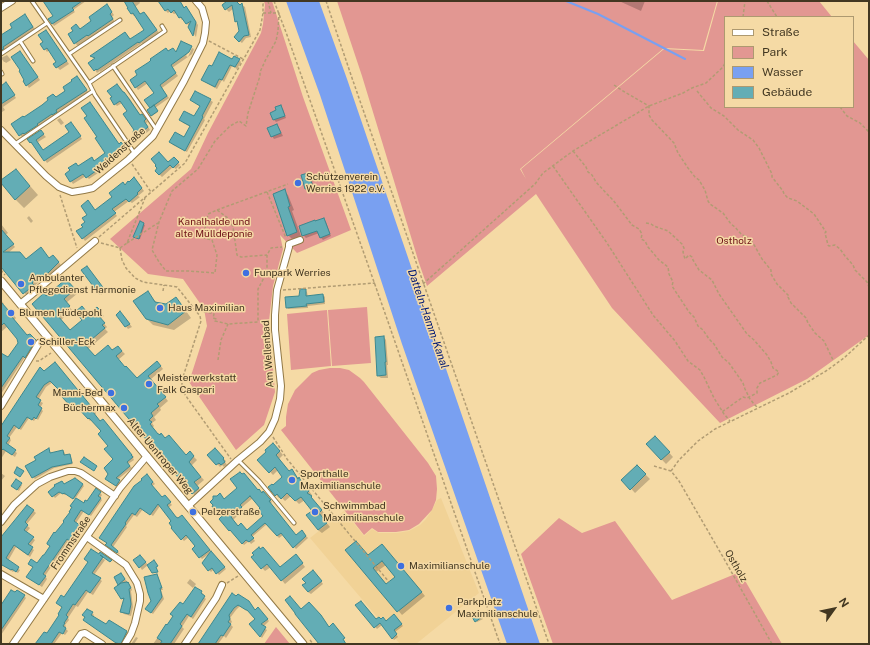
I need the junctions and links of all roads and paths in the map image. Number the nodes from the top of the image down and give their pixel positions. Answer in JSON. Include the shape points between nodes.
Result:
{"nodes":[{"id":1,"x":12,"y":1,"type":"edge"},
{"id":2,"x":32,"y":1,"type":"edge"},
{"id":3,"x":196,"y":1,"type":"edge"},
{"id":4,"x":261,"y":1,"type":"edge"},
{"id":5,"x":268,"y":1,"type":"edge"},
{"id":6,"x":274,"y":1,"type":"edge"},
{"id":7,"x":326,"y":1,"type":"edge"},
{"id":8,"x":745,"y":1,"type":"edge"},
{"id":9,"x":767,"y":1,"type":"edge"},
{"id":10,"x":1,"y":8,"type":"edge"},
{"id":11,"x":263,"y":13,"type":"junction"},
{"id":12,"x":271,"y":13,"type":"junction"},
{"id":13,"x":279,"y":13,"type":"junction"},
{"id":14,"x":743,"y":16,"type":"edge"},
{"id":15,"x":776,"y":16,"type":"edge"},
{"id":16,"x":120,"y":20,"type":"dead end"},
{"id":17,"x":47,"y":23,"type":"junction"},
{"id":18,"x":162,"y":26,"type":"dead end"},
{"id":19,"x":204,"y":38,"type":"junction"},
{"id":20,"x":20,"y":41,"type":"junction"},
{"id":21,"x":1,"y":54,"type":"edge"},
{"id":22,"x":69,"y":54,"type":"junction"},
{"id":23,"x":244,"y":59,"type":"junction"},
{"id":24,"x":33,"y":61,"type":"dead end"},
{"id":25,"x":724,"y":65,"type":"edge"},
{"id":26,"x":113,"y":66,"type":"junction"},
{"id":27,"x":89,"y":83,"type":"junction"},
{"id":28,"x":614,"y":85,"type":"dead end"},
{"id":29,"x":93,"y":91,"type":"junction"},
{"id":30,"x":697,"y":91,"type":"dead end"},
{"id":31,"x":649,"y":106,"type":"junction"},
{"id":32,"x":841,"y":108,"type":"edge"},
{"id":33,"x":1,"y":130,"type":"edge"},
{"id":34,"x":157,"y":130,"type":"junction"},
{"id":35,"x":869,"y":132,"type":"edge"},
{"id":36,"x":15,"y":144,"type":"junction"},
{"id":37,"x":573,"y":151,"type":"junction"},
{"id":38,"x":135,"y":154,"type":"junction"},
{"id":39,"x":129,"y":159,"type":"junction"},
{"id":40,"x":553,"y":166,"type":"junction"},
{"id":41,"x":288,"y":184,"type":"dead end"},
{"id":42,"x":59,"y":187,"type":"junction"},
{"id":43,"x":151,"y":192,"type":"junction"},
{"id":44,"x":267,"y":192,"type":"junction"},
{"id":45,"x":145,"y":197,"type":"junction"},
{"id":46,"x":217,"y":210,"type":"junction"},
{"id":47,"x":158,"y":222,"type":"junction"},
{"id":48,"x":646,"y":223,"type":"dead end"},
{"id":49,"x":95,"y":240,"type":"junction"},
{"id":50,"x":300,"y":240,"type":"dead end"},
{"id":51,"x":127,"y":243,"type":"junction"},
{"id":52,"x":289,"y":245,"type":"junction"},
{"id":53,"x":120,"y":248,"type":"junction"},
{"id":54,"x":79,"y":254,"type":"junction"},
{"id":55,"x":267,"y":254,"type":"junction"},
{"id":56,"x":1,"y":281,"type":"edge"},
{"id":57,"x":375,"y":284,"type":"junction"},
{"id":58,"x":423,"y":284,"type":"junction"},
{"id":59,"x":164,"y":285,"type":"junction"},
{"id":60,"x":869,"y":288,"type":"edge"},
{"id":61,"x":277,"y":290,"type":"junction"},
{"id":62,"x":163,"y":291,"type":"dead end"},
{"id":63,"x":20,"y":304,"type":"junction"},
{"id":64,"x":194,"y":309,"type":"junction"},
{"id":65,"x":228,"y":324,"type":"junction"},
{"id":66,"x":869,"y":335,"type":"edge"},
{"id":67,"x":39,"y":343,"type":"dead end"},
{"id":68,"x":51,"y":353,"type":"dead end"},
{"id":69,"x":30,"y":358,"type":"junction"},
{"id":70,"x":218,"y":360,"type":"dead end"},
{"id":71,"x":833,"y":360,"type":"dead end"},
{"id":72,"x":749,"y":397,"type":"junction"},
{"id":73,"x":1,"y":406,"type":"edge"},
{"id":74,"x":758,"y":408,"type":"junction"},
{"id":75,"x":722,"y":412,"type":"junction"},
{"id":76,"x":730,"y":421,"type":"junction"},
{"id":77,"x":269,"y":432,"type":"junction"},
{"id":78,"x":147,"y":456,"type":"junction"},
{"id":79,"x":236,"y":462,"type":"junction"},
{"id":80,"x":654,"y":466,"type":"dead end"},
{"id":81,"x":671,"y":471,"type":"junction"},
{"id":82,"x":115,"y":496,"type":"junction"},
{"id":83,"x":188,"y":506,"type":"junction"},
{"id":84,"x":1,"y":522,"type":"edge"},
{"id":85,"x":294,"y":523,"type":"dead end"},
{"id":86,"x":87,"y":537,"type":"junction"},
{"id":87,"x":1,"y":574,"type":"edge"},
{"id":88,"x":238,"y":576,"type":"dead end"},
{"id":89,"x":389,"y":582,"type":"dead end"},
{"id":90,"x":222,"y":585,"type":"joint"},
{"id":91,"x":44,"y":599,"type":"junction"},
{"id":92,"x":13,"y":644,"type":"edge"},
{"id":93,"x":74,"y":644,"type":"edge"},
{"id":94,"x":102,"y":644,"type":"edge"},
{"id":95,"x":125,"y":644,"type":"edge"},
{"id":96,"x":185,"y":644,"type":"edge"},
{"id":97,"x":303,"y":644,"type":"edge"},
{"id":98,"x":500,"y":644,"type":"edge"},
{"id":99,"x":549,"y":644,"type":"edge"},
{"id":100,"x":772,"y":644,"type":"edge"}],
"edges":[{"from":1,"to":10,"type":"street"},
{"from":2,"to":17,"type":"lane"},
{"from":3,"to":19,"type":"street","name":"Weidenstraße","via":[[202,8],[206,22]]},
{"from":4,"to":11,"type":"path"},
{"from":5,"to":12,"type":"path"},
{"from":6,"to":13,"type":"path"},
{"from":7,"to":58,"type":"path"},
{"from":8,"to":14,"type":"path"},
{"from":9,"to":15,"type":"path"},
{"from":11,"to":12,"type":"path"},
{"from":11,"to":23,"type":"path","via":[[260,30]]},
{"from":12,"to":13,"type":"path"},
{"from":13,"to":47,"type":"path","via":[[276,41],[260,72],[246,126],[239,121],[215,141],[198,169],[172,191]]},
{"from":13,"to":57,"type":"path"},
{"from":16,"to":22,"type":"lane"},
{"from":17,"to":20,"type":"lane"},
{"from":17,"to":22,"type":"lane"},
{"from":18,"to":26,"type":"lane","via":[[165,31]]},
{"from":19,"to":23,"type":"path"},
{"from":19,"to":34,"type":"street","name":"Weidenstraße"},
{"from":20,"to":21,"type":"lane"},
{"from":20,"to":24,"type":"lane"},
{"from":22,"to":27,"type":"lane"},
{"from":23,"to":43,"type":"path","via":[[185,163]]},
{"from":25,"to":31,"type":"path","via":[[706,83]]},
{"from":26,"to":27,"type":"lane"},
{"from":26,"to":34,"type":"lane"},
{"from":27,"to":29,"type":"lane"},
{"from":28,"to":31,"type":"path"},
{"from":29,"to":36,"type":"lane"},
{"from":29,"to":38,"type":"lane"},
{"from":30,"to":60,"type":"path","via":[[711,108],[753,140],[784,194],[814,214],[826,232],[828,245],[835,245],[840,249]]},
{"from":31,"to":37,"type":"path"},
{"from":31,"to":71,"type":"path","via":[[649,115],[674,143],[678,153],[705,190],[710,204],[723,213],[742,235],[753,243],[777,284],[824,341]]},
{"from":32,"to":35,"type":"path","via":[[847,116]]},
{"from":33,"to":36,"type":"street","name":"Weidenstraße"},
{"from":34,"to":38,"type":"street","name":"Weidenstraße"},
{"from":36,"to":42,"type":"street","name":"Weidenstraße"},
{"from":37,"to":40,"type":"path"},
{"from":37,"to":72,"type":"path","via":[[630,223],[639,230],[642,234],[641,239],[668,267],[672,286],[698,326],[744,383]]},
{"from":38,"to":39,"type":"street","name":"Weidenstraße"},
{"from":39,"to":42,"type":"street","name":"Weidenstraße","via":[[93,188],[72,192]]},
{"from":39,"to":43,"type":"path"},
{"from":40,"to":58,"type":"path"},
{"from":40,"to":75,"type":"path","via":[[653,315],[688,361],[700,370]]},
{"from":41,"to":44,"type":"path"},
{"from":42,"to":54,"type":"path"},
{"from":43,"to":45,"type":"path"},
{"from":44,"to":46,"type":"path"},
{"from":44,"to":52,"type":"path"},
{"from":45,"to":49,"type":"path"},
{"from":45,"to":51,"type":"path"},
{"from":46,"to":47,"type":"path","via":[[208,214],[200,237],[212,240],[217,255],[215,273],[166,271],[152,250]]},
{"from":46,"to":55,"type":"path","via":[[229,219],[233,227],[237,255],[241,257]]},
{"from":47,"to":51,"type":"path"},
{"from":48,"to":72,"type":"path","via":[[668,231],[682,244],[685,259],[690,255],[699,270],[712,280],[747,334],[767,355],[773,368],[779,372],[760,383],[756,393]]},
{"from":49,"to":53,"type":"path"},
{"from":49,"to":54,"type":"street"},
{"from":50,"to":52,"type":"street"},
{"from":51,"to":53,"type":"path"},
{"from":52,"to":55,"type":"path","via":[[271,248]]},
{"from":52,"to":61,"type":"street","name":"Am Wellenbad"},
{"from":53,"to":59,"type":"path","via":[[122,260],[135,278]]},
{"from":54,"to":63,"type":"street"},
{"from":55,"to":65,"type":"path","via":[[267,272],[258,289],[258,322]]},
{"from":56,"to":63,"type":"street","name":"Alter Uentroper Weg"},
{"from":57,"to":61,"type":"path"},
{"from":57,"to":98,"type":"path"},
{"from":58,"to":99,"type":"path"},
{"from":59,"to":62,"type":"path"},
{"from":59,"to":64,"type":"path","via":[[177,287]]},
{"from":61,"to":77,"type":"street","name":"Am Wellenbad","via":[[275,315],[281,386],[275,419]]},
{"from":63,"to":78,"type":"street","name":"Alter Uentroper Weg"},
{"from":64,"to":65,"type":"path","via":[[214,314],[215,321]]},
{"from":64,"to":79,"type":"path","via":[[201,321],[182,380],[182,390]]},
{"from":65,"to":70,"type":"path","via":[[221,340]]},
{"from":66,"to":74,"type":"path","via":[[852,351],[808,383]]},
{"from":67,"to":69,"type":"street"},
{"from":68,"to":69,"type":"path","via":[[39,361]]},
{"from":69,"to":73,"type":"street"},
{"from":72,"to":74,"type":"path"},
{"from":72,"to":75,"type":"path","via":[[743,397]]},
{"from":74,"to":76,"type":"path"},
{"from":75,"to":76,"type":"path"},
{"from":76,"to":81,"type":"path","via":[[698,441]]},
{"from":77,"to":79,"type":"street","name":"Am Wellenbad"},
{"from":77,"to":89,"type":"path","via":[[287,459]]},
{"from":78,"to":82,"type":"street","name":"Frommstraße"},
{"from":78,"to":83,"type":"street","name":"Alter Uentroper Weg"},
{"from":79,"to":83,"type":"street","name":"Am Wellenbad"},
{"from":79,"to":85,"type":"lane","via":[[259,481]]},
{"from":80,"to":81,"type":"path"},
{"from":81,"to":100,"type":"path","name":"Ostholz"},
{"from":82,"to":84,"type":"street","via":[[81,473],[68,470],[37,484],[14,505]]},
{"from":82,"to":86,"type":"street","name":"Frommstraße"},
{"from":83,"to":97,"type":"street","name":"Alter Uentroper Weg"},
{"from":86,"to":91,"type":"street","name":"Frommstraße"},
{"from":86,"to":95,"type":"street","via":[[126,565],[137,583],[140,601],[136,623]]},
{"from":87,"to":91,"type":"street"},
{"from":88,"to":90,"type":"path"},
{"from":90,"to":96,"type":"street"},
{"from":91,"to":92,"type":"street","name":"Frommstraße"},
{"from":93,"to":94,"type":"street","via":[[81,634],[85,633]]}]}
